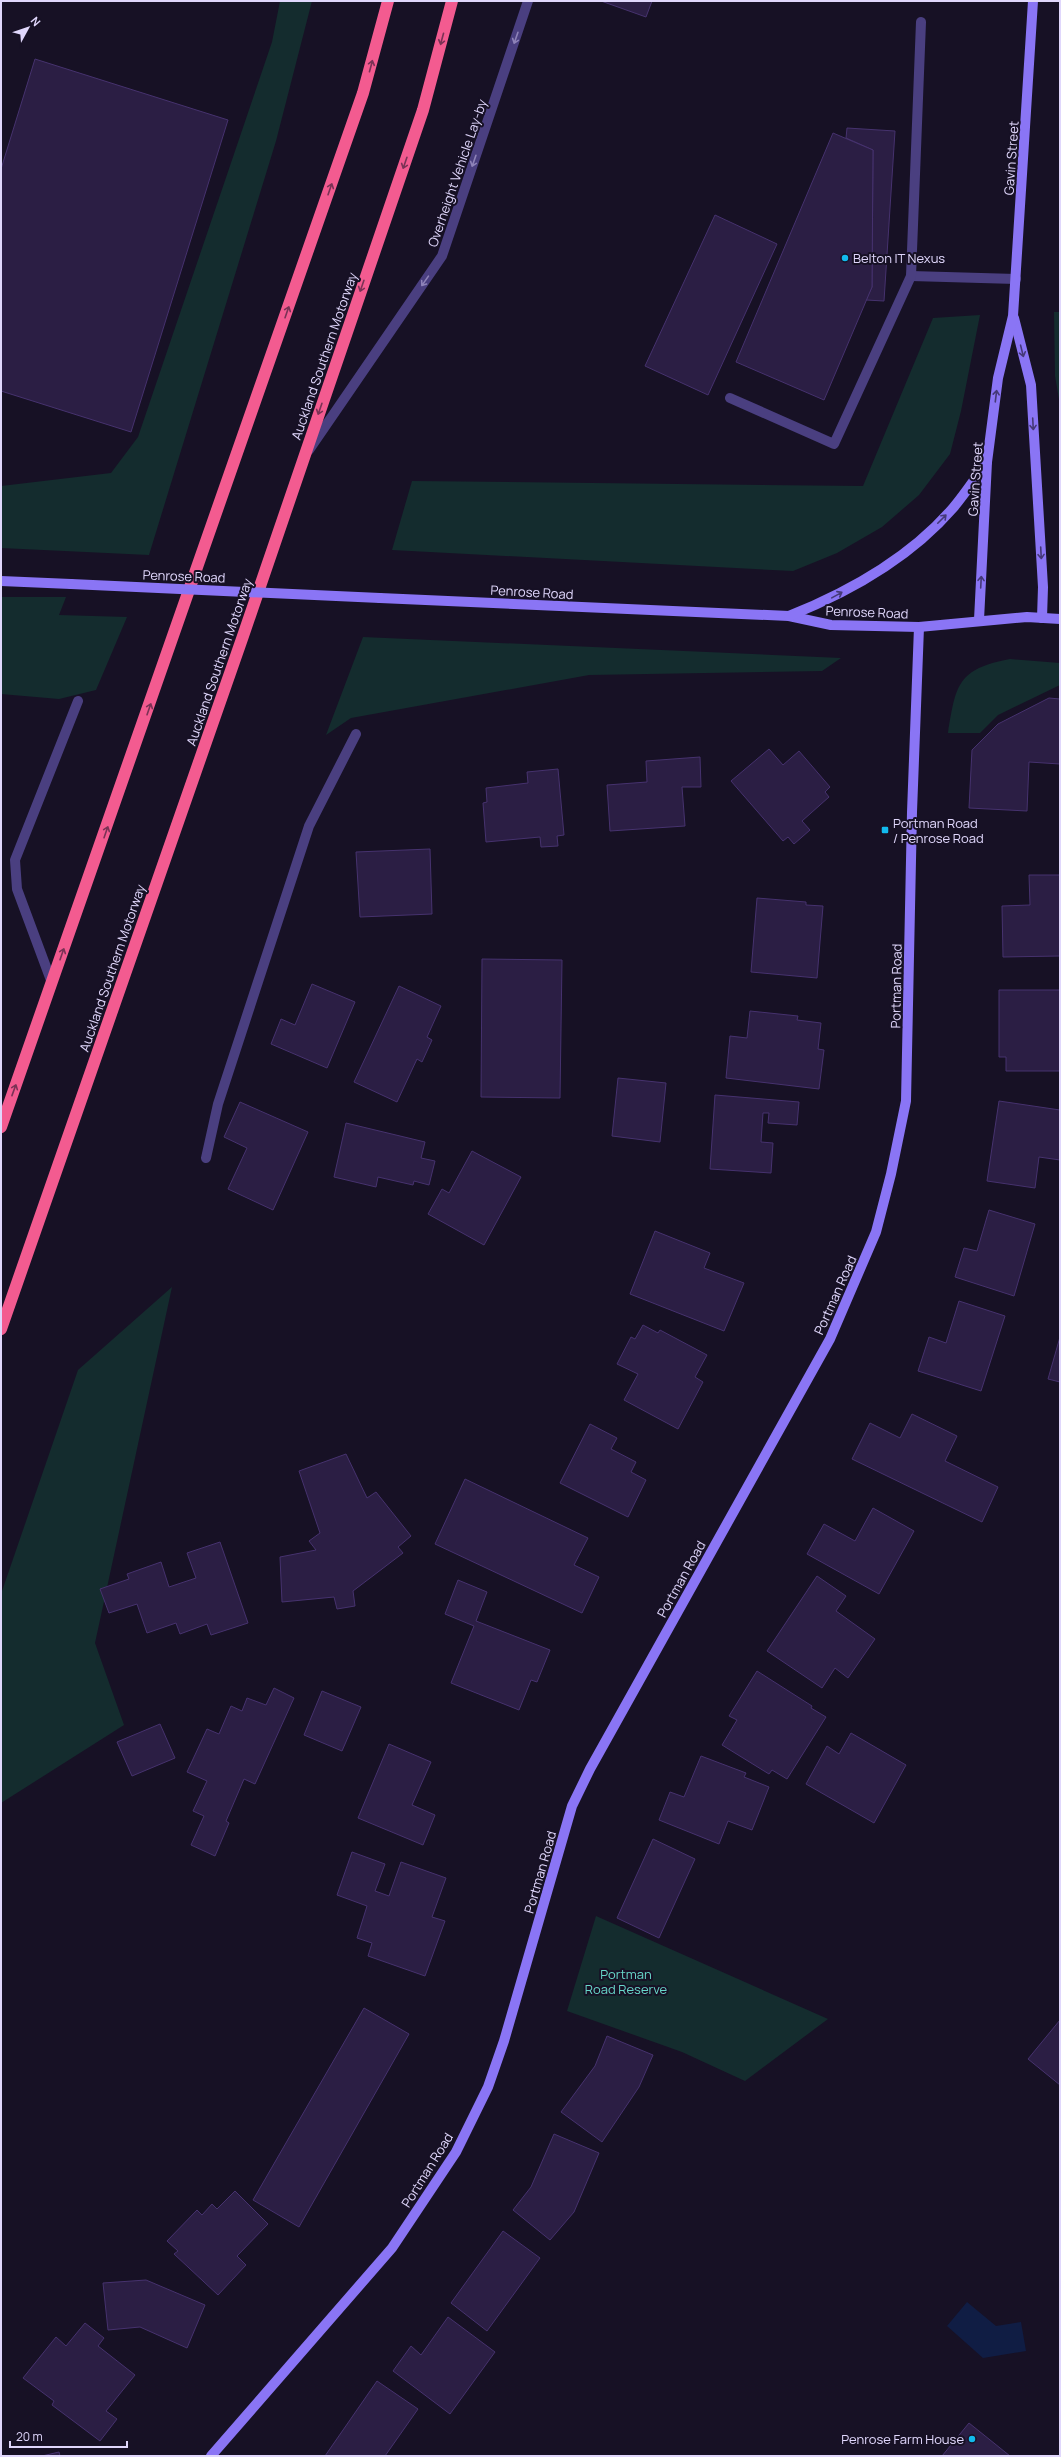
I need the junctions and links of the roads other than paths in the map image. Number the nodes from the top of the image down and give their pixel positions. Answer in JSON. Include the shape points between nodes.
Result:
{"nodes":[{"id":1,"x":388,"y":1,"type":"edge"},
{"id":2,"x":452,"y":1,"type":"edge"},
{"id":3,"x":528,"y":1,"type":"edge"},
{"id":4,"x":1033,"y":1,"type":"edge"},
{"id":5,"x":922,"y":22,"type":"dead end"},
{"id":6,"x":910,"y":276,"type":"junction"},
{"id":7,"x":1016,"y":279,"type":"junction"},
{"id":8,"x":1013,"y":316,"type":"junction"},
{"id":9,"x":730,"y":398,"type":"dead end"},
{"id":10,"x":303,"y":459,"type":"junction"},
{"id":11,"x":987,"y":462,"type":"junction"},
{"id":12,"x":1,"y":581,"type":"edge"},
{"id":13,"x":789,"y":616,"type":"junction"},
{"id":14,"x":1042,"y":618,"type":"junction"},
{"id":15,"x":1060,"y":619,"type":"edge"},
{"id":16,"x":979,"y":620,"type":"junction"},
{"id":17,"x":919,"y":627,"type":"junction"},
{"id":18,"x":78,"y":701,"type":"dead end"},
{"id":19,"x":356,"y":734,"type":"dead end"},
{"id":20,"x":52,"y":983,"type":"junction"},
{"id":21,"x":1,"y":1127,"type":"edge"},
{"id":22,"x":206,"y":1158,"type":"dead end"},
{"id":23,"x":1,"y":1329,"type":"edge"},
{"id":24,"x":211,"y":2456,"type":"edge"}],
"edges":[{"from":20,"to":1,"type":"highway","one_way":true,"via":[[363,93]]},
{"from":2,"to":10,"type":"highway","name":"Auckland Southern Motorway","one_way":true,"via":[[423,110]]},
{"from":3,"to":10,"type":"street","name":"Overheight Vehicle Lay-by","one_way":true,"via":[[442,256]]},
{"from":4,"to":7,"type":"street","name":"Gavin Street"},
{"from":5,"to":6,"type":"street"},
{"from":6,"to":7,"type":"street"},
{"from":6,"to":9,"type":"street","via":[[834,444]]},
{"from":7,"to":8,"type":"street","name":"Gavin Street"},
{"from":11,"to":8,"type":"street","name":"Gavin Street","one_way":true,"via":[[998,378]]},
{"from":8,"to":14,"type":"street","name":"Gavin Street","one_way":true,"via":[[1031,385],[1043,587]]},
{"from":10,"to":23,"type":"highway","name":"Auckland Southern Motorway"},
{"from":13,"to":11,"type":"street","one_way":true,"via":[[829,600],[875,574],[925,536],[952,508]]},
{"from":16,"to":11,"type":"street","name":"Gavin Street","one_way":true},
{"from":12,"to":13,"type":"street","name":"Penrose Road","bridge":true},
{"from":13,"to":17,"type":"street","name":"Penrose Road","via":[[831,625]]},
{"from":14,"to":15,"type":"street","name":"Penrose Road"},
{"from":14,"to":16,"type":"street","name":"Penrose Road"},
{"from":16,"to":17,"type":"street","name":"Penrose Road"},
{"from":17,"to":24,"type":"street","name":"Portman Road","via":[[906,1101],[876,1232],[830,1339],[590,1769],[572,1806],[504,2041],[488,2087],[456,2152],[392,2248]]},
{"from":18,"to":20,"type":"street","via":[[15,860],[17,889]]},
{"from":19,"to":22,"type":"street","via":[[309,826],[218,1104]]},
{"from":21,"to":20,"type":"highway","one_way":true}]}
